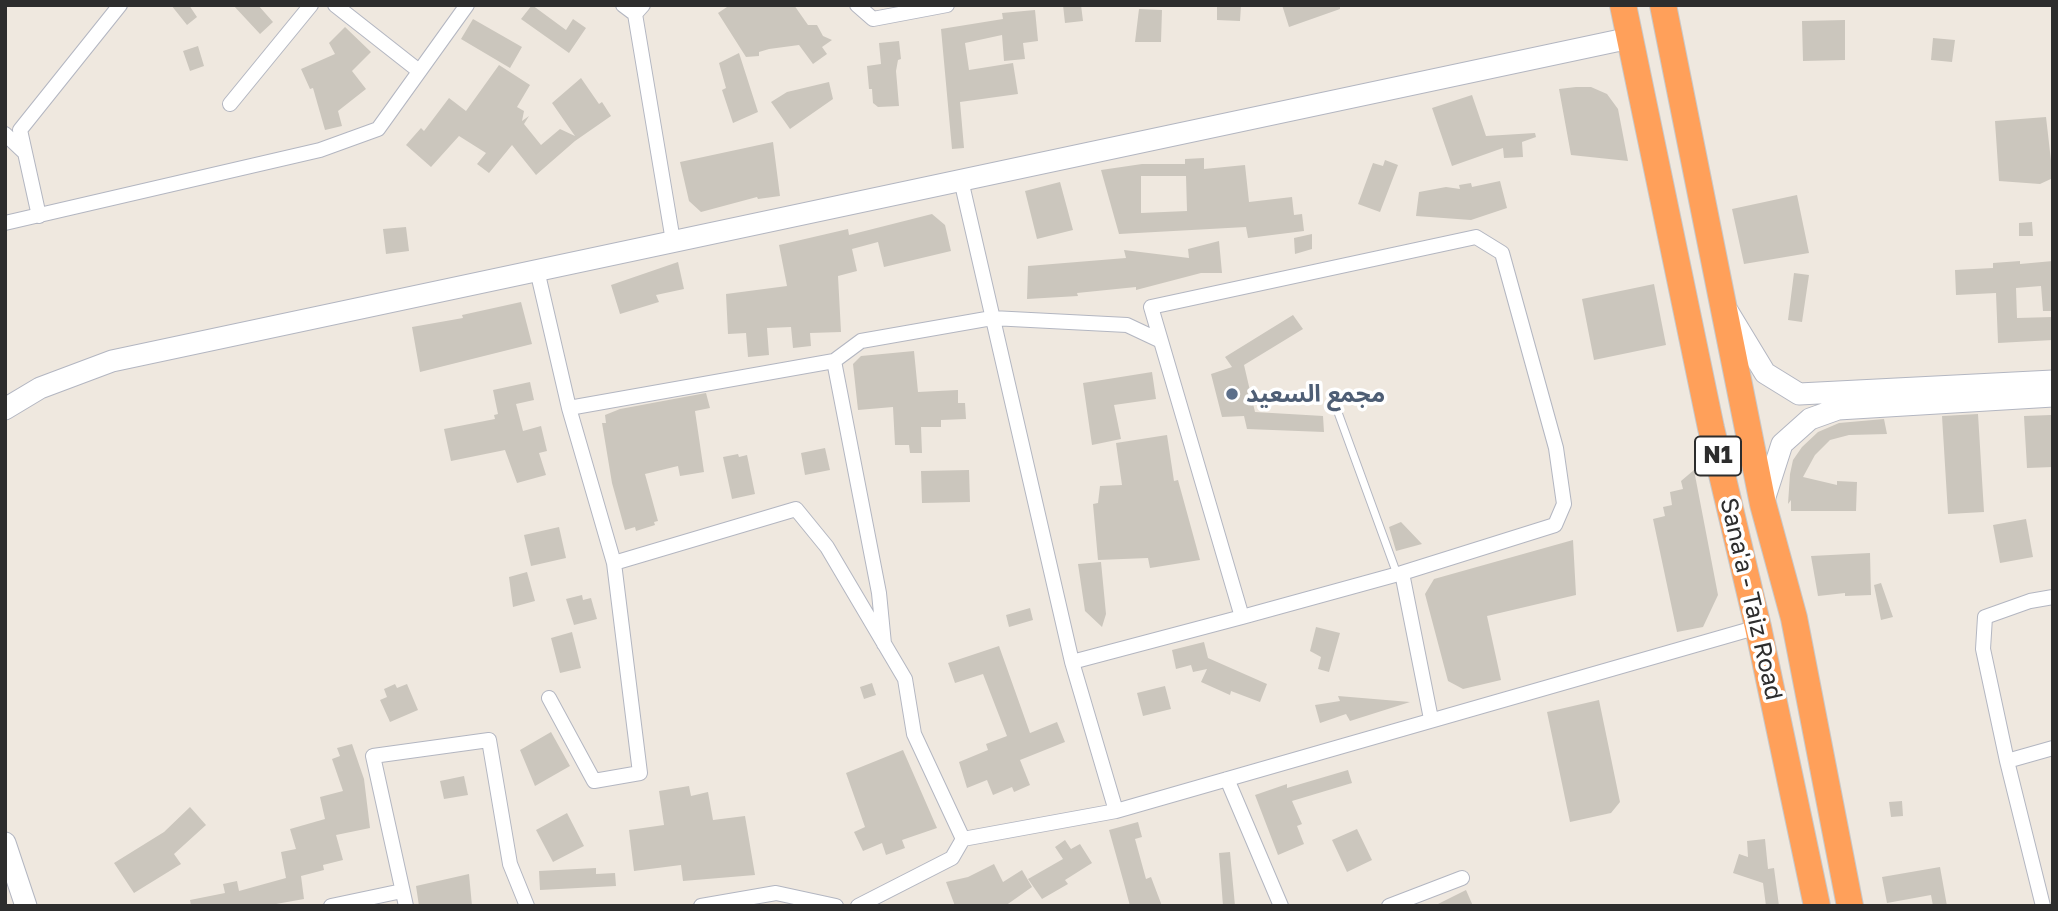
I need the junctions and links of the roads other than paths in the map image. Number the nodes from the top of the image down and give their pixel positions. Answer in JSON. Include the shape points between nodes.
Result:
{"nodes":[{"id":1,"x":120,"y":5,"type":"edge"},
{"id":2,"x":311,"y":5,"type":"edge"},
{"id":3,"x":335,"y":5,"type":"edge"},
{"id":4,"x":467,"y":5,"type":"edge"},
{"id":5,"x":857,"y":5,"type":"edge"},
{"id":6,"x":947,"y":5,"type":"edge"},
{"id":7,"x":1623,"y":5,"type":"edge"},
{"id":8,"x":1663,"y":5,"type":"edge"},
{"id":9,"x":634,"y":8,"type":"edge"},
{"id":10,"x":1630,"y":38,"type":"junction"},
{"id":11,"x":419,"y":71,"type":"junction"},
{"id":12,"x":230,"y":104,"type":"dead end"},
{"id":13,"x":5,"y":134,"type":"edge"},
{"id":14,"x":24,"y":152,"type":"junction"},
{"id":15,"x":961,"y":180,"type":"junction"},
{"id":16,"x":39,"y":216,"type":"junction"},
{"id":17,"x":5,"y":223,"type":"edge"},
{"id":18,"x":673,"y":241,"type":"junction"},
{"id":19,"x":537,"y":270,"type":"junction"},
{"id":20,"x":1722,"y":301,"type":"junction"},
{"id":21,"x":992,"y":318,"type":"junction"},
{"id":22,"x":1161,"y":341,"type":"junction"},
{"id":23,"x":834,"y":361,"type":"junction"},
{"id":24,"x":2053,"y":381,"type":"edge"},
{"id":25,"x":1332,"y":396,"type":"dead end"},
{"id":26,"x":2053,"y":396,"type":"edge"},
{"id":27,"x":569,"y":408,"type":"junction"},
{"id":28,"x":5,"y":409,"type":"edge"},
{"id":29,"x":1763,"y":504,"type":"junction"},
{"id":30,"x":614,"y":563,"type":"junction"},
{"id":31,"x":1400,"y":573,"type":"junction"},
{"id":32,"x":2053,"y":597,"type":"edge"},
{"id":33,"x":1242,"y":617,"type":"junction"},
{"id":34,"x":1758,"y":627,"type":"junction"},
{"id":35,"x":884,"y":645,"type":"junction"},
{"id":36,"x":1072,"y":662,"type":"junction"},
{"id":37,"x":549,"y":698,"type":"dead end"},
{"id":38,"x":1431,"y":719,"type":"junction"},
{"id":39,"x":2053,"y":748,"type":"edge"},
{"id":40,"x":2007,"y":761,"type":"junction"},
{"id":41,"x":1227,"y":779,"type":"junction"},
{"id":42,"x":1116,"y":811,"type":"junction"},
{"id":43,"x":963,"y":839,"type":"junction"},
{"id":44,"x":5,"y":843,"type":"edge"},
{"id":45,"x":1462,"y":877,"type":"dead end"},
{"id":46,"x":402,"y":891,"type":"junction"},
{"id":47,"x":26,"y":906,"type":"edge"},
{"id":48,"x":331,"y":906,"type":"edge"},
{"id":49,"x":406,"y":906,"type":"edge"},
{"id":50,"x":527,"y":906,"type":"edge"},
{"id":51,"x":701,"y":906,"type":"edge"},
{"id":52,"x":836,"y":906,"type":"edge"},
{"id":53,"x":858,"y":906,"type":"edge"},
{"id":54,"x":1281,"y":906,"type":"edge"},
{"id":55,"x":1389,"y":906,"type":"edge"},
{"id":56,"x":1817,"y":906,"type":"edge"},
{"id":57,"x":1850,"y":906,"type":"edge"},
{"id":58,"x":2043,"y":906,"type":"edge"}],
"edges":[{"from":1,"to":14,"type":"street","via":[[20,130]]},
{"from":2,"to":12,"type":"street"},
{"from":3,"to":11,"type":"street"},
{"from":4,"to":11,"type":"street"},
{"from":5,"to":6,"type":"street","via":[[873,19]]},
{"from":7,"to":10,"type":"highway","name":"Sana'a - Taiz Road","number":"N1"},
{"from":8,"to":20,"type":"highway","name":"Sana'a - Taiz Road","number":"N1"},
{"from":9,"to":18,"type":"street"},
{"from":10,"to":15,"type":"street"},
{"from":10,"to":34,"type":"highway","name":"Sana'a - Taiz Road","number":"N1"},
{"from":11,"to":16,"type":"street","via":[[378,130],[320,150]]},
{"from":13,"to":14,"type":"street"},
{"from":14,"to":16,"type":"street"},
{"from":15,"to":18,"type":"street"},
{"from":15,"to":21,"type":"street"},
{"from":16,"to":17,"type":"street"},
{"from":18,"to":19,"type":"street"},
{"from":19,"to":27,"type":"street"},
{"from":19,"to":28,"type":"street","via":[[112,361],[40,388]]},
{"from":20,"to":24,"type":"street","via":[[1765,373],[1799,394]]},
{"from":20,"to":29,"type":"highway","name":"Sana'a - Taiz Road","number":"N1"},
{"from":21,"to":22,"type":"street","via":[[1127,325]]},
{"from":21,"to":23,"type":"street","via":[[861,341]]},
{"from":21,"to":36,"type":"street"},
{"from":22,"to":31,"type":"street","via":[[1151,307],[1476,237],[1502,253],[1556,448],[1564,504],[1555,525]]},
{"from":22,"to":33,"type":"street"},
{"from":23,"to":27,"type":"street"},
{"from":23,"to":35,"type":"street","via":[[879,593]]},
{"from":25,"to":31,"type":"lane"},
{"from":26,"to":29,"type":"street","via":[[1838,409],[1810,419],[1782,444]]},
{"from":27,"to":30,"type":"street"},
{"from":29,"to":57,"type":"highway","name":"Sana'a - Taiz Road","number":"N1","via":[[1794,618]]},
{"from":30,"to":35,"type":"street","via":[[796,509],[827,547]]},
{"from":30,"to":37,"type":"street","via":[[640,773],[594,781]]},
{"from":31,"to":33,"type":"street"},
{"from":31,"to":38,"type":"street"},
{"from":32,"to":40,"type":"street","via":[[1985,617],[1983,649]]},
{"from":33,"to":36,"type":"street"},
{"from":34,"to":38,"type":"street"},
{"from":34,"to":56,"type":"highway","name":"Sana'a - Taiz Road","number":"N1"},
{"from":35,"to":43,"type":"street","via":[[905,679],[914,734]]},
{"from":36,"to":42,"type":"street"},
{"from":38,"to":41,"type":"street"},
{"from":39,"to":40,"type":"street"},
{"from":40,"to":58,"type":"street"},
{"from":41,"to":42,"type":"street"},
{"from":41,"to":54,"type":"street"},
{"from":42,"to":43,"type":"street"},
{"from":43,"to":53,"type":"street","via":[[952,858]]},
{"from":44,"to":47,"type":"street"},
{"from":45,"to":55,"type":"street"},
{"from":46,"to":48,"type":"street"},
{"from":46,"to":49,"type":"street"},
{"from":46,"to":50,"type":"street","via":[[373,756],[489,740],[510,864]]},
{"from":51,"to":52,"type":"street","via":[[776,893]]}]}
